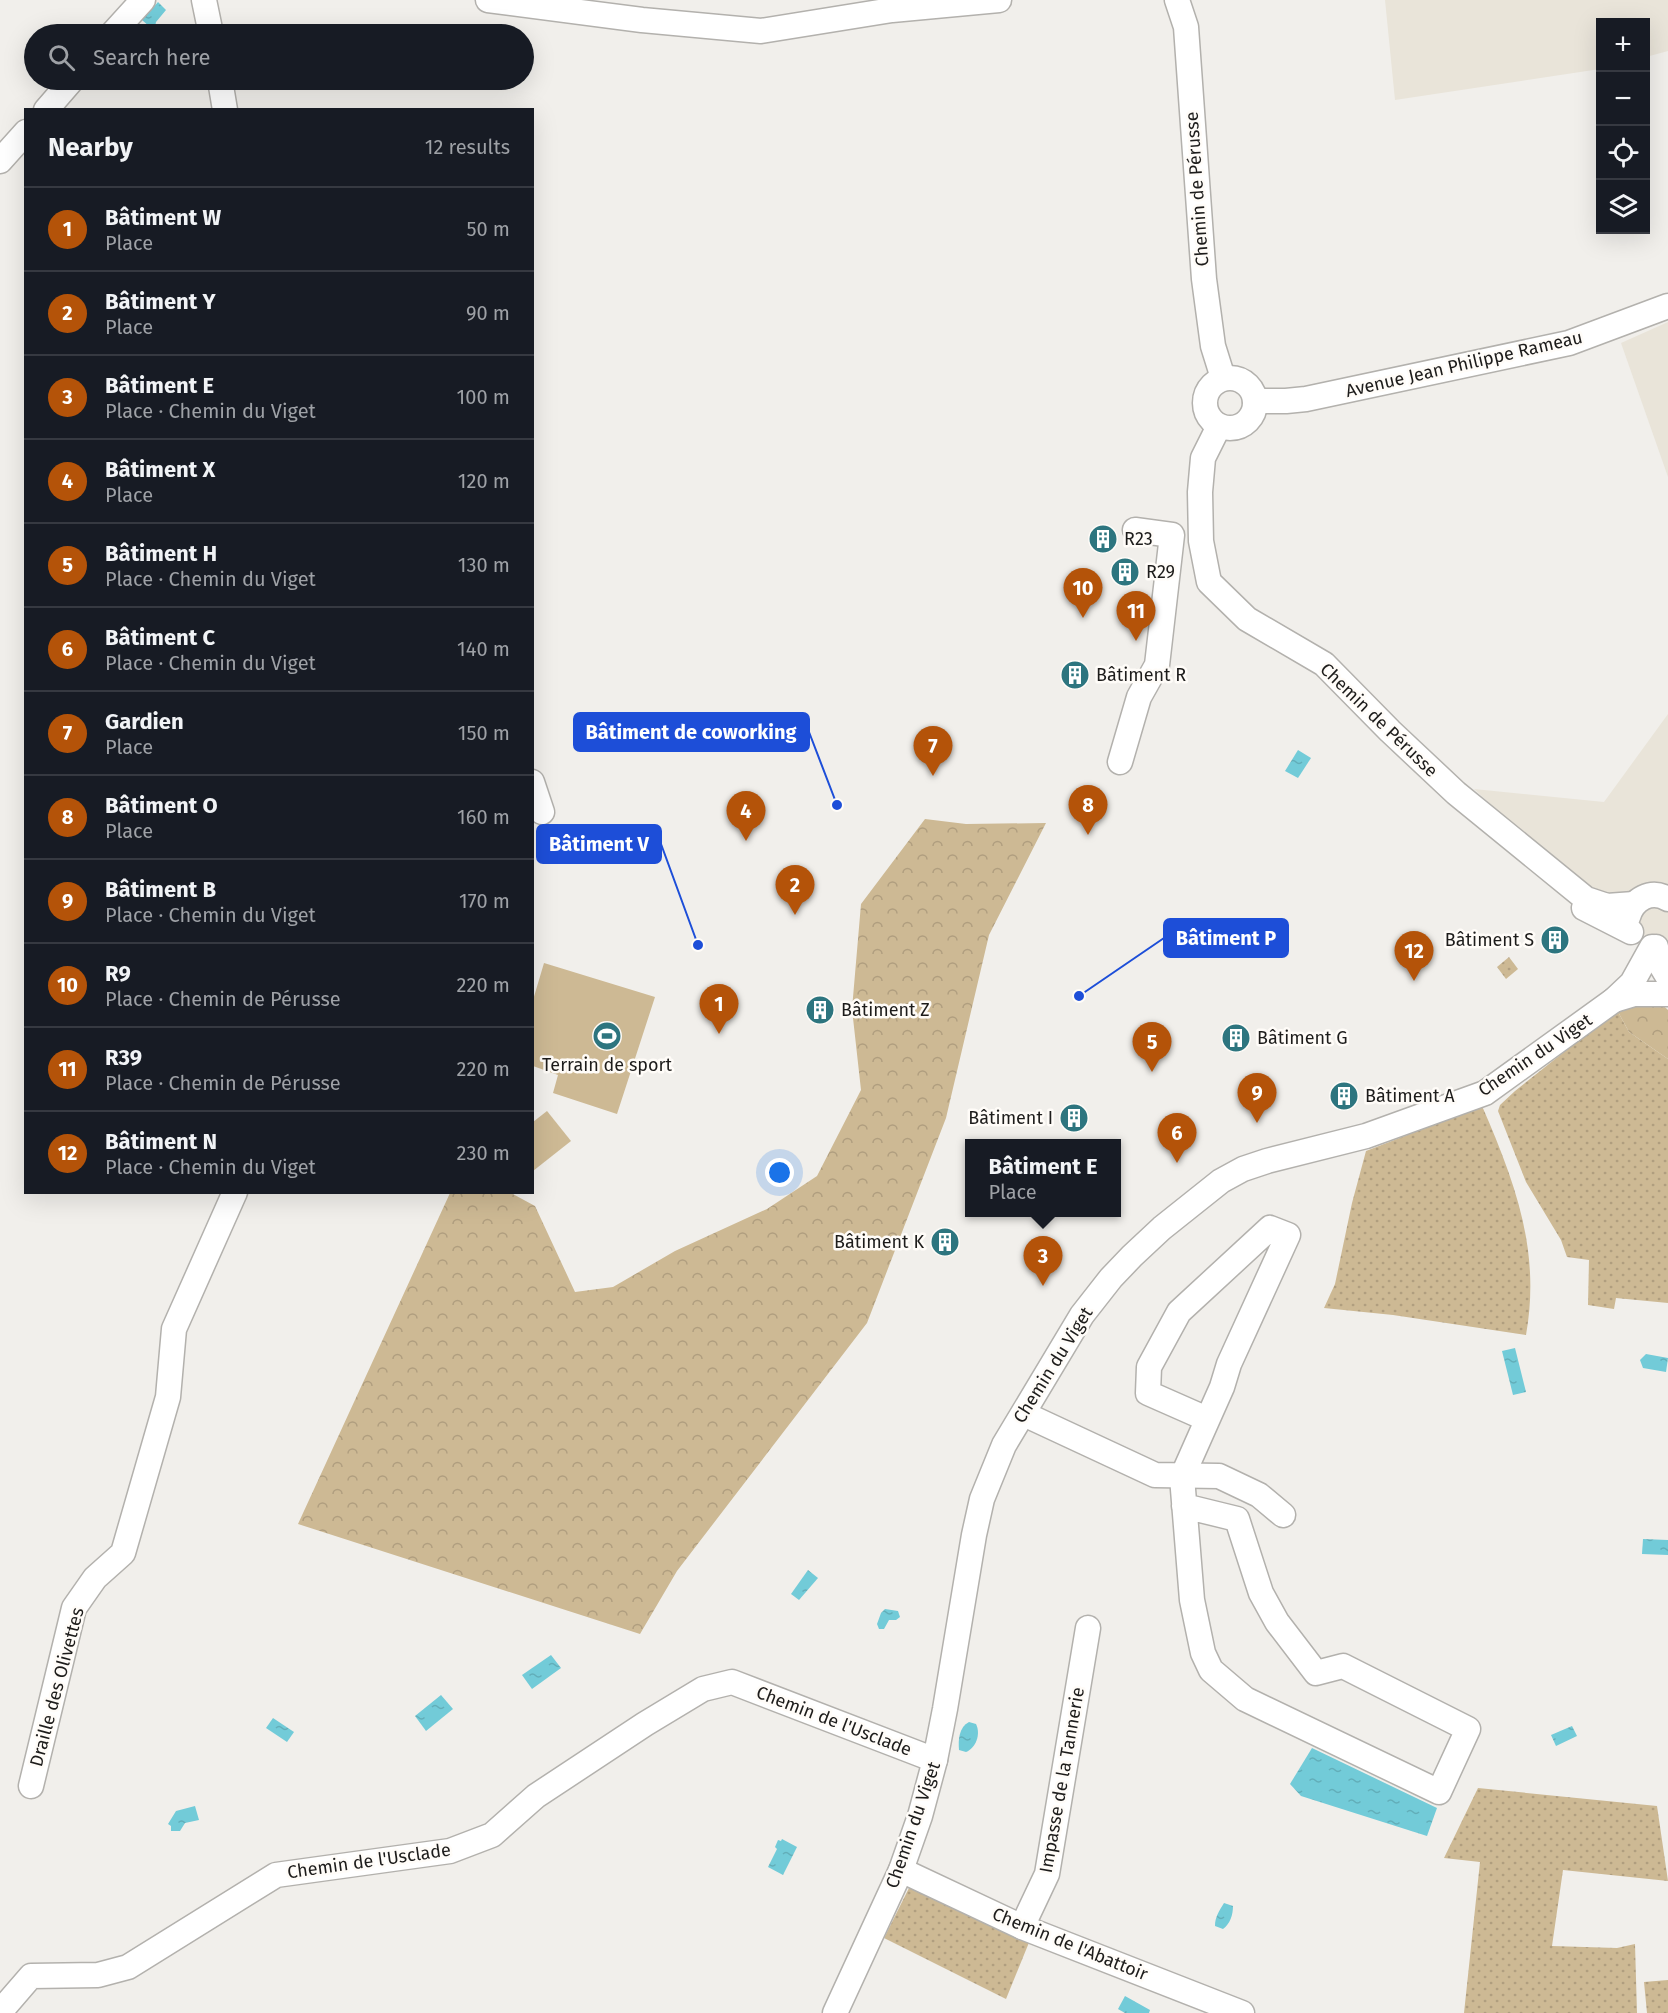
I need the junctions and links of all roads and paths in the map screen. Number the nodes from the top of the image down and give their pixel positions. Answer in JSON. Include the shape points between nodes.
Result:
{"nodes":[{"id":1,"x":143,"y":0,"type":"edge"},
{"id":2,"x":204,"y":0,"type":"edge"},
{"id":3,"x":488,"y":0,"type":"edge"},
{"id":4,"x":999,"y":0,"type":"edge"},
{"id":5,"x":1177,"y":0,"type":"edge"},
{"id":6,"x":121,"y":24,"type":"edge"},
{"id":7,"x":209,"y":24,"type":"edge"},
{"id":8,"x":63,"y":90,"type":"edge"},
{"id":9,"x":222,"y":90,"type":"edge"},
{"id":10,"x":48,"y":108,"type":"edge"},
{"id":11,"x":225,"y":108,"type":"edge"},
{"id":12,"x":24,"y":134,"type":"edge"},
{"id":13,"x":0,"y":161,"type":"edge"},
{"id":14,"x":1668,"y":306,"type":"edge"},
{"id":15,"x":1223,"y":378,"type":"junction"},
{"id":16,"x":1255,"y":400,"type":"junction"},
{"id":17,"x":1219,"y":426,"type":"junction"},
{"id":18,"x":1135,"y":530,"type":"dead end"},
{"id":19,"x":1200,"y":531,"type":"junction"},
{"id":20,"x":1172,"y":535,"type":"junction"},
{"id":21,"x":1120,"y":762,"type":"dead end"},
{"id":22,"x":534,"y":788,"type":"edge"},
{"id":23,"x":542,"y":812,"type":"dead end"},
{"id":24,"x":1529,"y":854,"type":"junction"},
{"id":25,"x":1668,"y":899,"type":"edge"},
{"id":26,"x":1634,"y":904,"type":"junction"},
{"id":27,"x":1649,"y":942,"type":"edge"},
{"id":28,"x":1668,"y":977,"type":"edge"},
{"id":29,"x":1668,"y":994,"type":"edge"},
{"id":30,"x":1614,"y":1000,"type":"junction"},
{"id":31,"x":234,"y":1194,"type":"edge"},
{"id":32,"x":1024,"y":1414,"type":"junction"},
{"id":33,"x":1207,"y":1419,"type":"junction"},
{"id":34,"x":1182,"y":1477,"type":"junction"},
{"id":35,"x":1184,"y":1506,"type":"junction"},
{"id":36,"x":1284,"y":1515,"type":"dead end"},
{"id":37,"x":1088,"y":1628,"type":"dead end"},
{"id":38,"x":935,"y":1760,"type":"junction"},
{"id":39,"x":31,"y":1786,"type":"dead end"},
{"id":40,"x":901,"y":1870,"type":"junction"},
{"id":41,"x":1022,"y":1927,"type":"junction"},
{"id":42,"x":0,"y":2012,"type":"edge"},
{"id":43,"x":835,"y":2013,"type":"edge"},
{"id":44,"x":1242,"y":2013,"type":"edge"}],
"edges":[{"from":1,"to":6,"type":"street"},
{"from":2,"to":7,"type":"street"},
{"from":3,"to":4,"type":"street","via":[[761,31],[892,10]]},
{"from":5,"to":15,"type":"street","name":"Chemin de Pérusse","via":[[1186,27],[1204,279],[1213,346]]},
{"from":8,"to":10,"type":"street"},
{"from":9,"to":11,"type":"street"},
{"from":12,"to":13,"type":"street"},
{"from":14,"to":16,"type":"street","name":"Avenue Jean Philippe Rameau","via":[[1569,343],[1305,399]]},
{"from":15,"to":16,"type":"street","via":[[1241,380]]},
{"from":15,"to":17,"type":"street","via":[[1209,388],[1204,405],[1206,414]]},
{"from":16,"to":17,"type":"street","via":[[1251,418],[1244,424],[1236,428]]},
{"from":17,"to":19,"type":"street","name":"Chemin de Pérusse","via":[[1203,458]]},
{"from":18,"to":20,"type":"street"},
{"from":19,"to":20,"type":"street"},
{"from":19,"to":24,"type":"street","name":"Chemin de Pérusse","via":[[1209,582],[1247,619],[1324,664],[1456,793]]},
{"from":20,"to":21,"type":"street","via":[[1157,665],[1139,697]]},
{"from":22,"to":23,"type":"street"},
{"from":24,"to":26,"type":"street","name":"Chemin de Pérusse","via":[[1586,899],[1607,906]]},
{"from":24,"to":27,"type":"street","name":"Chemin de Pérusse","via":[[1584,907]]},
{"from":25,"to":26,"type":"street","name":"Chemin de Pérusse","via":[[1648,895]]},
{"from":26,"to":27,"type":"street","via":[[1628,914]]},
{"from":27,"to":28,"type":"street"},
{"from":27,"to":30,"type":"street","via":[[1632,983]]},
{"from":29,"to":30,"type":"street","via":[[1634,994]]},
{"from":30,"to":32,"type":"street","name":"Chemin du Viget","via":[[1485,1092],[1366,1136],[1267,1161],[1221,1181],[1162,1228],[1111,1278],[1082,1315]]},
{"from":31,"to":39,"type":"street","name":"Draille des Olivettes","via":[[174,1329],[168,1397],[123,1553],[95,1578],[74,1608]]},
{"from":32,"to":34,"type":"street","via":[[1155,1475]]},
{"from":32,"to":38,"type":"street","name":"Chemin du Viget","via":[[1004,1445],[982,1499]]},
{"from":33,"to":33,"type":"street","via":[[1288,1235],[1270,1228],[1179,1312],[1149,1367],[1148,1393]]},
{"from":33,"to":34,"type":"street"},
{"from":34,"to":35,"type":"street"},
{"from":34,"to":36,"type":"street","via":[[1219,1476],[1259,1495]]},
{"from":35,"to":35,"type":"street","via":[[1192,1600],[1203,1653],[1211,1670],[1245,1699],[1440,1792],[1468,1729],[1343,1666],[1316,1673],[1277,1622],[1261,1593],[1237,1520]]},
{"from":37,"to":41,"type":"street","name":"Impasse de la Tannerie","via":[[1047,1874]]},
{"from":38,"to":40,"type":"street","name":"Chemin du Viget"},
{"from":38,"to":42,"type":"street","name":"Chemin de l'Usclade","via":[[732,1682],[703,1689],[536,1796],[492,1835],[450,1851],[276,1875],[128,1967],[98,1975],[31,1976]]},
{"from":40,"to":41,"type":"street","name":"Chemin de l'Abattoir"},
{"from":40,"to":43,"type":"street","name":"Chemin du Viget"},
{"from":41,"to":44,"type":"street","name":"Chemin de l'Abattoir"}]}
